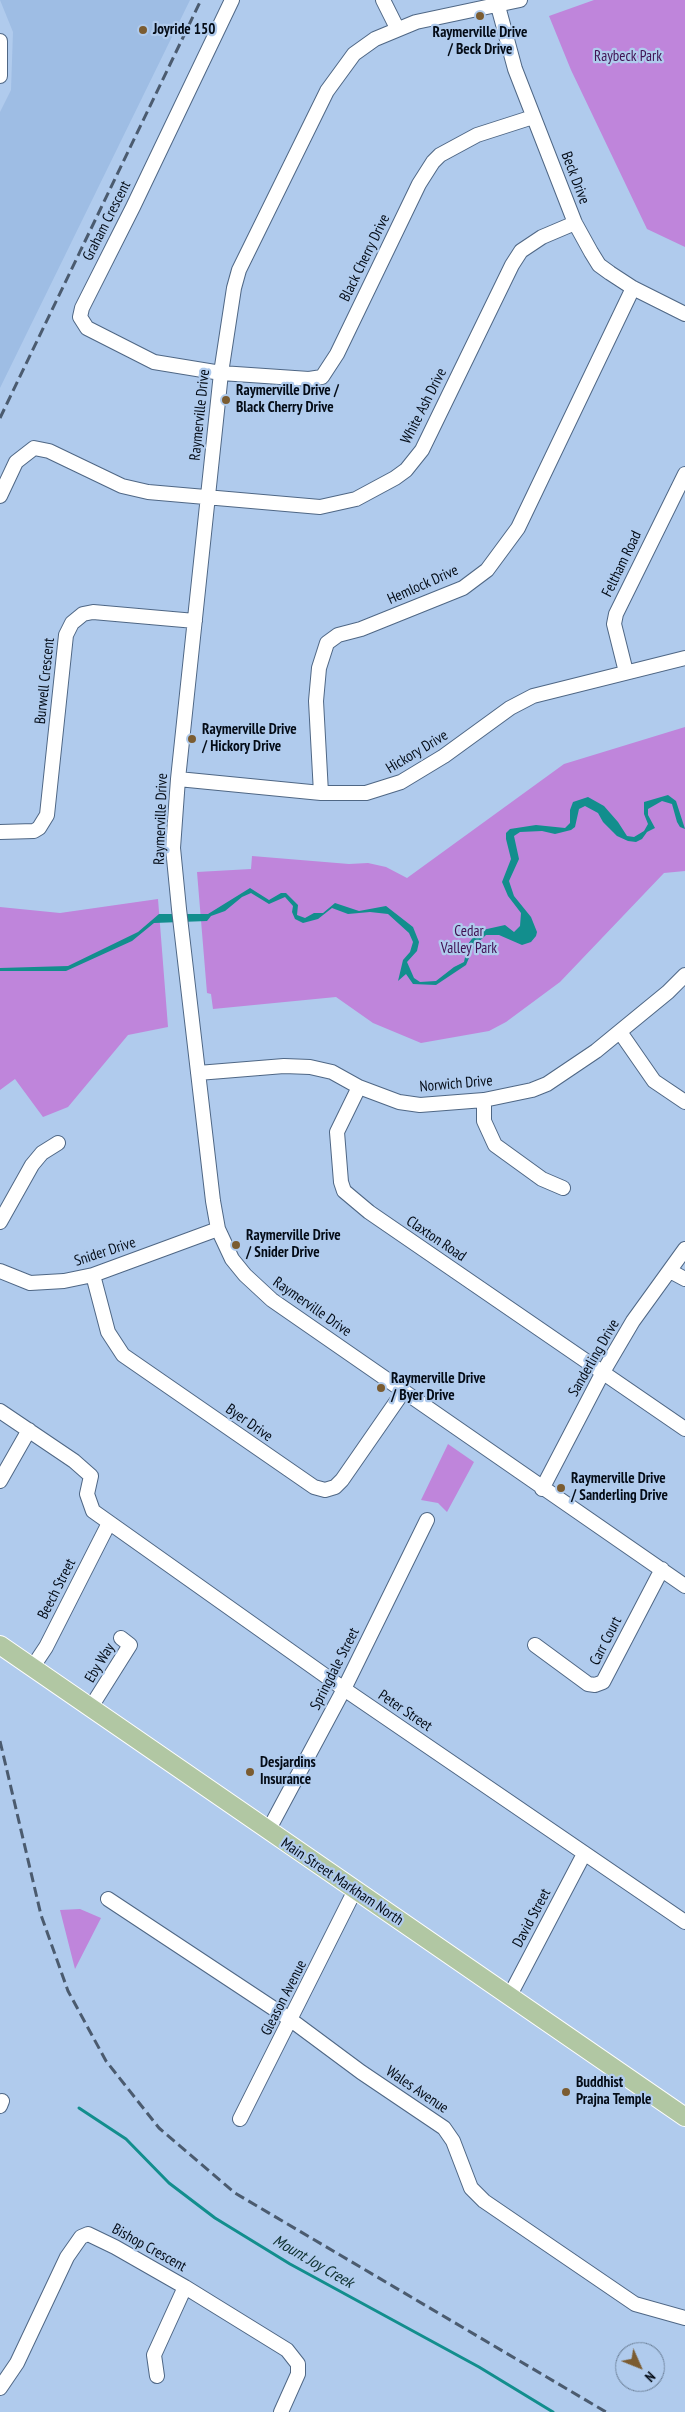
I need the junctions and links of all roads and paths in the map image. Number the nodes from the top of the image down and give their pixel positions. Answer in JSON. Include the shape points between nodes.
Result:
{"nodes":[{"id":1,"x":232,"y":0,"type":"edge"},
{"id":2,"x":383,"y":0,"type":"edge"},
{"id":3,"x":520,"y":0,"type":"edge"},
{"id":4,"x":498,"y":6,"type":"junction"},
{"id":5,"x":397,"y":28,"type":"junction"},
{"id":6,"x":0,"y":42,"type":"edge"},
{"id":7,"x":0,"y":76,"type":"edge"},
{"id":8,"x":533,"y":117,"type":"junction"},
{"id":9,"x":575,"y":223,"type":"junction"},
{"id":10,"x":633,"y":288,"type":"junction"},
{"id":11,"x":685,"y":314,"type":"edge"},
{"id":12,"x":221,"y":373,"type":"junction"},
{"id":13,"x":685,"y":474,"type":"edge"},
{"id":14,"x":0,"y":496,"type":"edge"},
{"id":15,"x":208,"y":496,"type":"junction"},
{"id":16,"x":195,"y":621,"type":"junction"},
{"id":17,"x":685,"y":658,"type":"edge"},
{"id":18,"x":626,"y":672,"type":"junction"},
{"id":19,"x":178,"y":779,"type":"junction"},
{"id":20,"x":320,"y":793,"type":"junction"},
{"id":21,"x":0,"y":832,"type":"edge"},
{"id":22,"x":685,"y":975,"type":"edge"},
{"id":23,"x":620,"y":1032,"type":"junction"},
{"id":24,"x":198,"y":1073,"type":"junction"},
{"id":25,"x":359,"y":1087,"type":"junction"},
{"id":26,"x":484,"y":1100,"type":"junction"},
{"id":27,"x":685,"y":1102,"type":"edge"},
{"id":28,"x":58,"y":1143,"type":"dead end"},
{"id":29,"x":563,"y":1188,"type":"dead end"},
{"id":30,"x":0,"y":1222,"type":"edge"},
{"id":31,"x":218,"y":1229,"type":"junction"},
{"id":32,"x":685,"y":1249,"type":"edge"},
{"id":33,"x":0,"y":1271,"type":"edge"},
{"id":34,"x":670,"y":1271,"type":"junction"},
{"id":35,"x":93,"y":1275,"type":"junction"},
{"id":36,"x":685,"y":1279,"type":"edge"},
{"id":37,"x":603,"y":1372,"type":"junction"},
{"id":38,"x":403,"y":1392,"type":"junction"},
{"id":39,"x":0,"y":1411,"type":"edge"},
{"id":40,"x":685,"y":1429,"type":"edge"},
{"id":41,"x":29,"y":1430,"type":"junction"},
{"id":42,"x":0,"y":1479,"type":"edge"},
{"id":43,"x":542,"y":1489,"type":"junction"},
{"id":44,"x":427,"y":1520,"type":"dead end"},
{"id":45,"x":109,"y":1523,"type":"junction"},
{"id":46,"x":662,"y":1569,"type":"junction"},
{"id":47,"x":685,"y":1586,"type":"edge"},
{"id":48,"x":121,"y":1638,"type":"dead end"},
{"id":49,"x":0,"y":1645,"type":"edge"},
{"id":50,"x":535,"y":1645,"type":"dead end"},
{"id":51,"x":32,"y":1668,"type":"junction"},
{"id":52,"x":344,"y":1689,"type":"junction"},
{"id":53,"x":91,"y":1707,"type":"junction"},
{"id":54,"x":268,"y":1831,"type":"junction"},
{"id":55,"x":584,"y":1854,"type":"junction"},
{"id":56,"x":355,"y":1890,"type":"junction"},
{"id":57,"x":108,"y":1899,"type":"dead end"},
{"id":58,"x":685,"y":1922,"type":"edge"},
{"id":59,"x":509,"y":1997,"type":"junction"},
{"id":60,"x":291,"y":2020,"type":"junction"},
{"id":61,"x":685,"y":2117,"type":"edge"},
{"id":62,"x":240,"y":2119,"type":"dead end"},
{"id":63,"x":185,"y":2288,"type":"junction"},
{"id":64,"x":685,"y":2318,"type":"edge"},
{"id":65,"x":156,"y":2376,"type":"dead end"},
{"id":66,"x":0,"y":2388,"type":"edge"},
{"id":67,"x":281,"y":2412,"type":"edge"}],
"edges":[{"from":1,"to":12,"type":"street","name":"Graham Crescent","via":[[133,207],[87,294],[80,317],[87,328],[154,362]]},
{"from":2,"to":5,"type":"street"},
{"from":3,"to":4,"type":"street","name":"Raymerville Drive"},
{"from":4,"to":5,"type":"street","name":"Raymerville Drive","via":[[439,16]]},
{"from":4,"to":8,"type":"street","name":"Beck Drive","via":[[515,69]]},
{"from":5,"to":12,"type":"street","name":"Raymerville Drive","via":[[354,54],[327,91],[307,130],[239,270]]},
{"from":6,"to":7,"type":"street"},
{"from":8,"to":9,"type":"street","name":"Beck Drive"},
{"from":8,"to":12,"type":"street","name":"Black Cherry Drive","via":[[477,136],[433,162],[322,377]]},
{"from":9,"to":10,"type":"street","name":"Beck Drive","via":[[599,265]]},
{"from":9,"to":15,"type":"street","name":"White Ash Drive","via":[[542,237],[521,251],[422,450],[396,478],[356,498],[320,507]]},
{"from":10,"to":11,"type":"street","name":"Beck Drive"},
{"from":10,"to":20,"type":"street","name":"Hemlock Drive","via":[[518,528],[487,570],[463,588],[396,616],[338,635],[327,643],[319,668],[316,700]]},
{"from":12,"to":15,"type":"street","name":"Raymerville Drive"},
{"from":13,"to":18,"type":"street","name":"Feltham Road","via":[[616,614],[614,624]]},
{"from":14,"to":15,"type":"street","via":[[16,462],[34,448],[49,450],[122,486],[174,495]]},
{"from":15,"to":16,"type":"street","name":"Raymerville Drive"},
{"from":16,"to":19,"type":"street","name":"Raymerville Drive"},
{"from":16,"to":21,"type":"street","name":"Burwell Crescent","via":[[93,612],[72,622],[66,635],[48,815],[34,831]]},
{"from":17,"to":18,"type":"street"},
{"from":18,"to":20,"type":"street","name":"Hickory Drive","via":[[522,701],[444,756],[386,788],[366,793]]},
{"from":19,"to":20,"type":"street","name":"Hickory Drive"},
{"from":19,"to":24,"type":"street","name":"Raymerville Drive","via":[[174,848]]},
{"from":22,"to":23,"type":"street","name":"Norwich Drive"},
{"from":23,"to":26,"type":"street","name":"Norwich Drive","via":[[596,1052],[546,1084]]},
{"from":23,"to":27,"type":"street","via":[[654,1081]]},
{"from":24,"to":25,"type":"street","name":"Norwich Drive","via":[[310,1067],[332,1072]]},
{"from":24,"to":31,"type":"street","name":"Raymerville Drive"},
{"from":25,"to":26,"type":"street","name":"Norwich Drive","via":[[398,1102],[420,1105]]},
{"from":25,"to":37,"type":"street","name":"Claxton Road","via":[[337,1132],[344,1191],[369,1212]]},
{"from":26,"to":29,"type":"street","via":[[484,1121],[495,1145],[542,1179]]},
{"from":28,"to":30,"type":"street","via":[[42,1153],[32,1165]]},
{"from":31,"to":35,"type":"street","name":"Snider Drive"},
{"from":31,"to":38,"type":"street","name":"Raymerville Drive","via":[[232,1258],[257,1288]]},
{"from":32,"to":34,"type":"street","name":"Sanderling Drive"},
{"from":33,"to":35,"type":"street","name":"Snider Drive","via":[[30,1283]]},
{"from":34,"to":36,"type":"street"},
{"from":34,"to":37,"type":"street","name":"Sanderling Drive","via":[[633,1321]]},
{"from":35,"to":38,"type":"street","name":"Byer Drive","via":[[108,1332],[123,1355],[314,1487],[325,1490],[342,1480]]},
{"from":37,"to":40,"type":"street","name":"Claxton Road"},
{"from":37,"to":43,"type":"street","name":"Sanderling Drive"},
{"from":38,"to":43,"type":"street","name":"Raymerville Drive"},
{"from":39,"to":41,"type":"street"},
{"from":41,"to":42,"type":"street"},
{"from":41,"to":45,"type":"street","name":"Peter Street","via":[[91,1476],[88,1502],[93,1511]]},
{"from":43,"to":46,"type":"street","name":"Raymerville Drive"},
{"from":44,"to":52,"type":"street","name":"Springdale Street"},
{"from":45,"to":51,"type":"street","name":"Beech Street","via":[[46,1648]]},
{"from":45,"to":52,"type":"street","name":"Peter Street"},
{"from":46,"to":47,"type":"street","name":"Raymerville Drive"},
{"from":46,"to":50,"type":"street","name":"Carr Court","via":[[603,1682],[588,1684]]},
{"from":48,"to":53,"type":"street","name":"Eby Way","via":[[130,1645]]},
{"from":49,"to":51,"type":"main road","name":"Main Street Markham North"},
{"from":51,"to":53,"type":"main road","name":"Main Street Markham North"},
{"from":52,"to":54,"type":"street","name":"Springdale Street"},
{"from":52,"to":55,"type":"street","name":"Peter Street"},
{"from":53,"to":54,"type":"main road","name":"Main Street Markham North"},
{"from":54,"to":56,"type":"main road","name":"Main Street Markham North"},
{"from":55,"to":58,"type":"street","name":"Peter Street"},
{"from":55,"to":59,"type":"street","name":"David Street"},
{"from":56,"to":59,"type":"main road","name":"Main Street Markham North"},
{"from":56,"to":60,"type":"street","name":"Gleason Avenue"},
{"from":57,"to":60,"type":"street","name":"Wales Avenue"},
{"from":59,"to":61,"type":"main road","name":"Main Street Markham North"},
{"from":60,"to":62,"type":"street","name":"Gleason Avenue"},
{"from":60,"to":64,"type":"street","name":"Wales Avenue","via":[[444,2128],[453,2141],[471,2188],[484,2201],[635,2304]]},
{"from":63,"to":65,"type":"street","via":[[154,2355]]},
{"from":63,"to":66,"type":"street","name":"Bishop Crescent","via":[[115,2247],[88,2234],[81,2237],[67,2257],[17,2363]]},
{"from":63,"to":67,"type":"street","name":"Bishop Crescent","via":[[287,2350],[294,2358],[298,2374]]}]}
